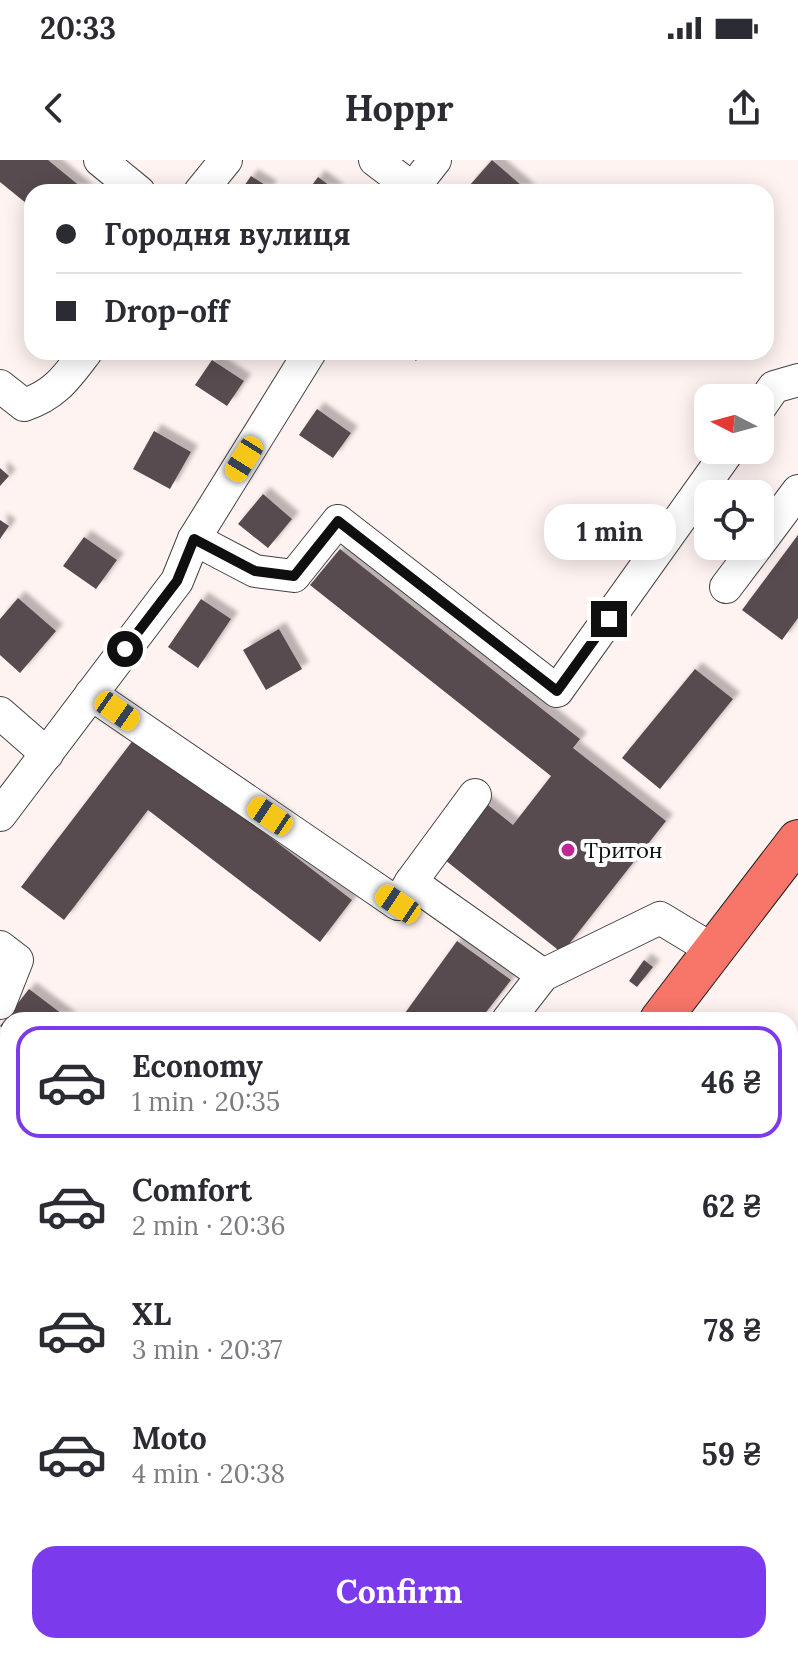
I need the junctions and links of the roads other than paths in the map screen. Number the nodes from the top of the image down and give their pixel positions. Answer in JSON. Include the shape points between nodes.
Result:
{"nodes":[{"id":1,"x":100,"y":160,"type":"edge"},
{"id":2,"x":226,"y":160,"type":"edge"},
{"id":3,"x":375,"y":160,"type":"edge"},
{"id":4,"x":435,"y":160,"type":"edge"},
{"id":5,"x":129,"y":184,"type":"edge"},
{"id":6,"x":206,"y":184,"type":"edge"},
{"id":7,"x":404,"y":184,"type":"edge"},
{"id":8,"x":416,"y":184,"type":"edge"},
{"id":9,"x":80,"y":360,"type":"edge"},
{"id":10,"x":305,"y":360,"type":"edge"},
{"id":11,"x":798,"y":380,"type":"edge"},
{"id":12,"x":0,"y":386,"type":"edge"},
{"id":13,"x":774,"y":387,"type":"edge"},
{"id":14,"x":719,"y":464,"type":"edge"},
{"id":15,"x":798,"y":491,"type":"edge"},
{"id":16,"x":774,"y":523,"type":"edge"},
{"id":17,"x":194,"y":539,"type":"junction"},
{"id":18,"x":746,"y":560,"type":"edge"},
{"id":19,"x":726,"y":587,"type":"dead end"},
{"id":20,"x":91,"y":694,"type":"junction"},
{"id":21,"x":0,"y":713,"type":"edge"},
{"id":22,"x":47,"y":754,"type":"junction"},
{"id":23,"x":475,"y":795,"type":"dead end"},
{"id":24,"x":4,"y":802,"type":"edge"},
{"id":25,"x":798,"y":840,"type":"edge"},
{"id":26,"x":411,"y":882,"type":"junction"},
{"id":27,"x":0,"y":947,"type":"edge"},
{"id":28,"x":713,"y":950,"type":"junction"},
{"id":29,"x":543,"y":975,"type":"junction"},
{"id":30,"x":0,"y":1003,"type":"edge"},
{"id":31,"x":514,"y":1012,"type":"edge"},
{"id":32,"x":666,"y":1012,"type":"edge"}],
"edges":[{"from":1,"to":5,"type":"street"},
{"from":2,"to":6,"type":"street"},
{"from":3,"to":7,"type":"street"},
{"from":4,"to":8,"type":"street"},
{"from":9,"to":12,"type":"street","via":[[43,399],[24,405]]},
{"from":10,"to":17,"type":"street"},
{"from":11,"to":13,"type":"street"},
{"from":14,"to":17,"type":"street","via":[[557,691],[338,521],[294,576],[255,571]]},
{"from":15,"to":16,"type":"street"},
{"from":17,"to":20,"type":"street","via":[[177,581]]},
{"from":18,"to":19,"type":"street"},
{"from":20,"to":22,"type":"street"},
{"from":20,"to":26,"type":"street","via":[[398,904]]},
{"from":21,"to":22,"type":"street"},
{"from":22,"to":24,"type":"street"},
{"from":23,"to":26,"type":"street"},
{"from":25,"to":28,"type":"main road"},
{"from":26,"to":29,"type":"street"},
{"from":27,"to":30,"type":"street","via":[[17,960]]},
{"from":28,"to":29,"type":"street","via":[[660,918]]},
{"from":28,"to":32,"type":"main road"},
{"from":29,"to":31,"type":"street"}]}
